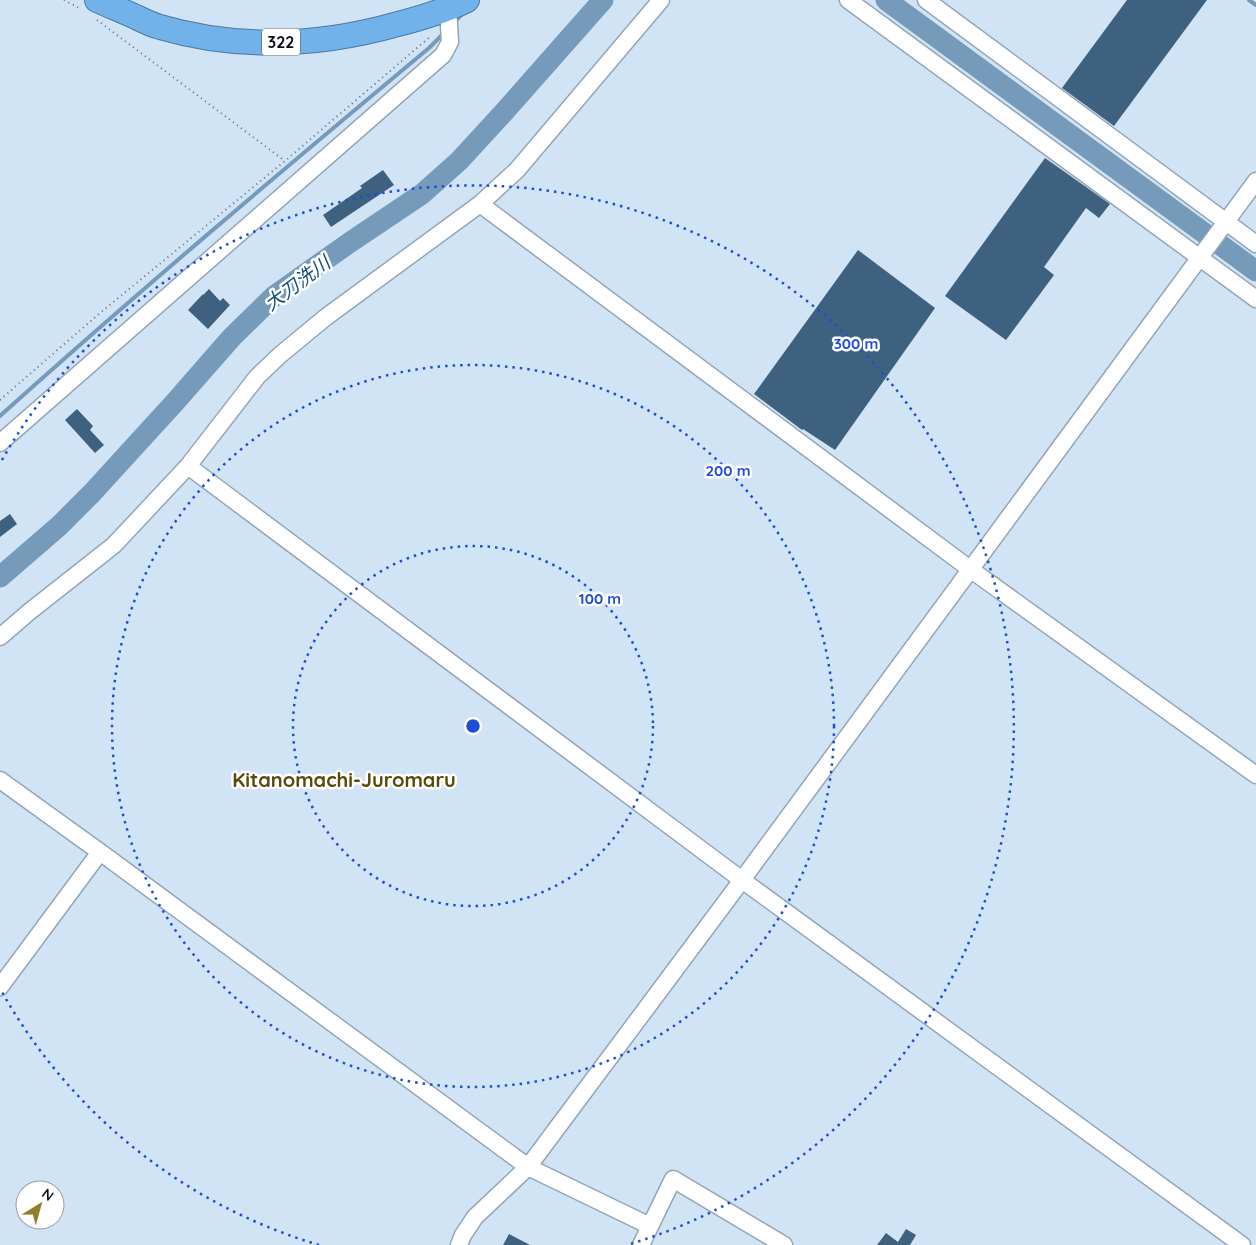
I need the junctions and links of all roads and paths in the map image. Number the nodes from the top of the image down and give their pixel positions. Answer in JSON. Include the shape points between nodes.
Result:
{"nodes":[{"id":1,"x":64,"y":0,"type":"edge"},
{"id":2,"x":662,"y":0,"type":"edge"},
{"id":3,"x":848,"y":0,"type":"edge"},
{"id":4,"x":926,"y":0,"type":"edge"},
{"id":5,"x":457,"y":4,"type":"edge"},
{"id":6,"x":90,"y":9,"type":"edge"},
{"id":7,"x":431,"y":36,"type":"dead end"},
{"id":8,"x":285,"y":161,"type":"junction"},
{"id":9,"x":1256,"y":181,"type":"edge"},
{"id":10,"x":480,"y":204,"type":"junction"},
{"id":11,"x":1224,"y":224,"type":"junction"},
{"id":12,"x":1256,"y":244,"type":"edge"},
{"id":13,"x":1201,"y":255,"type":"junction"},
{"id":14,"x":1256,"y":299,"type":"edge"},
{"id":15,"x":0,"y":400,"type":"edge"},
{"id":16,"x":0,"y":443,"type":"edge"},
{"id":17,"x":188,"y":466,"type":"junction"},
{"id":18,"x":970,"y":570,"type":"junction"},
{"id":19,"x":0,"y":637,"type":"edge"},
{"id":20,"x":1256,"y":775,"type":"edge"},
{"id":21,"x":0,"y":780,"type":"edge"},
{"id":22,"x":100,"y":852,"type":"junction"},
{"id":23,"x":742,"y":880,"type":"junction"},
{"id":24,"x":0,"y":987,"type":"edge"},
{"id":25,"x":528,"y":1167,"type":"junction"},
{"id":26,"x":650,"y":1226,"type":"junction"},
{"id":27,"x":459,"y":1245,"type":"edge"},
{"id":28,"x":641,"y":1245,"type":"edge"},
{"id":29,"x":784,"y":1245,"type":"edge"},
{"id":30,"x":1242,"y":1245,"type":"edge"}],
"edges":[{"from":1,"to":6,"type":"path"},
{"from":2,"to":10,"type":"street","via":[[517,170]]},
{"from":3,"to":13,"type":"street"},
{"from":4,"to":11,"type":"street"},
{"from":5,"to":6,"type":"highway","number":"322","via":[[375,30],[315,41],[264,43],[210,39]]},
{"from":5,"to":16,"type":"street","via":[[450,42],[443,55]]},
{"from":6,"to":8,"type":"path"},
{"from":7,"to":8,"type":"path"},
{"from":8,"to":15,"type":"path"},
{"from":9,"to":11,"type":"street"},
{"from":10,"to":17,"type":"street","via":[[326,317],[280,355],[257,377]]},
{"from":10,"to":18,"type":"street"},
{"from":11,"to":12,"type":"street"},
{"from":11,"to":13,"type":"street"},
{"from":13,"to":14,"type":"street"},
{"from":13,"to":18,"type":"street"},
{"from":17,"to":19,"type":"street","via":[[114,545]]},
{"from":17,"to":23,"type":"street"},
{"from":18,"to":20,"type":"street"},
{"from":18,"to":23,"type":"street"},
{"from":21,"to":22,"type":"street"},
{"from":22,"to":24,"type":"street"},
{"from":22,"to":25,"type":"street"},
{"from":23,"to":25,"type":"street"},
{"from":23,"to":30,"type":"street"},
{"from":25,"to":26,"type":"street"},
{"from":25,"to":27,"type":"street","via":[[475,1216]]},
{"from":26,"to":28,"type":"street"},
{"from":26,"to":29,"type":"street","via":[[673,1178]]}]}
